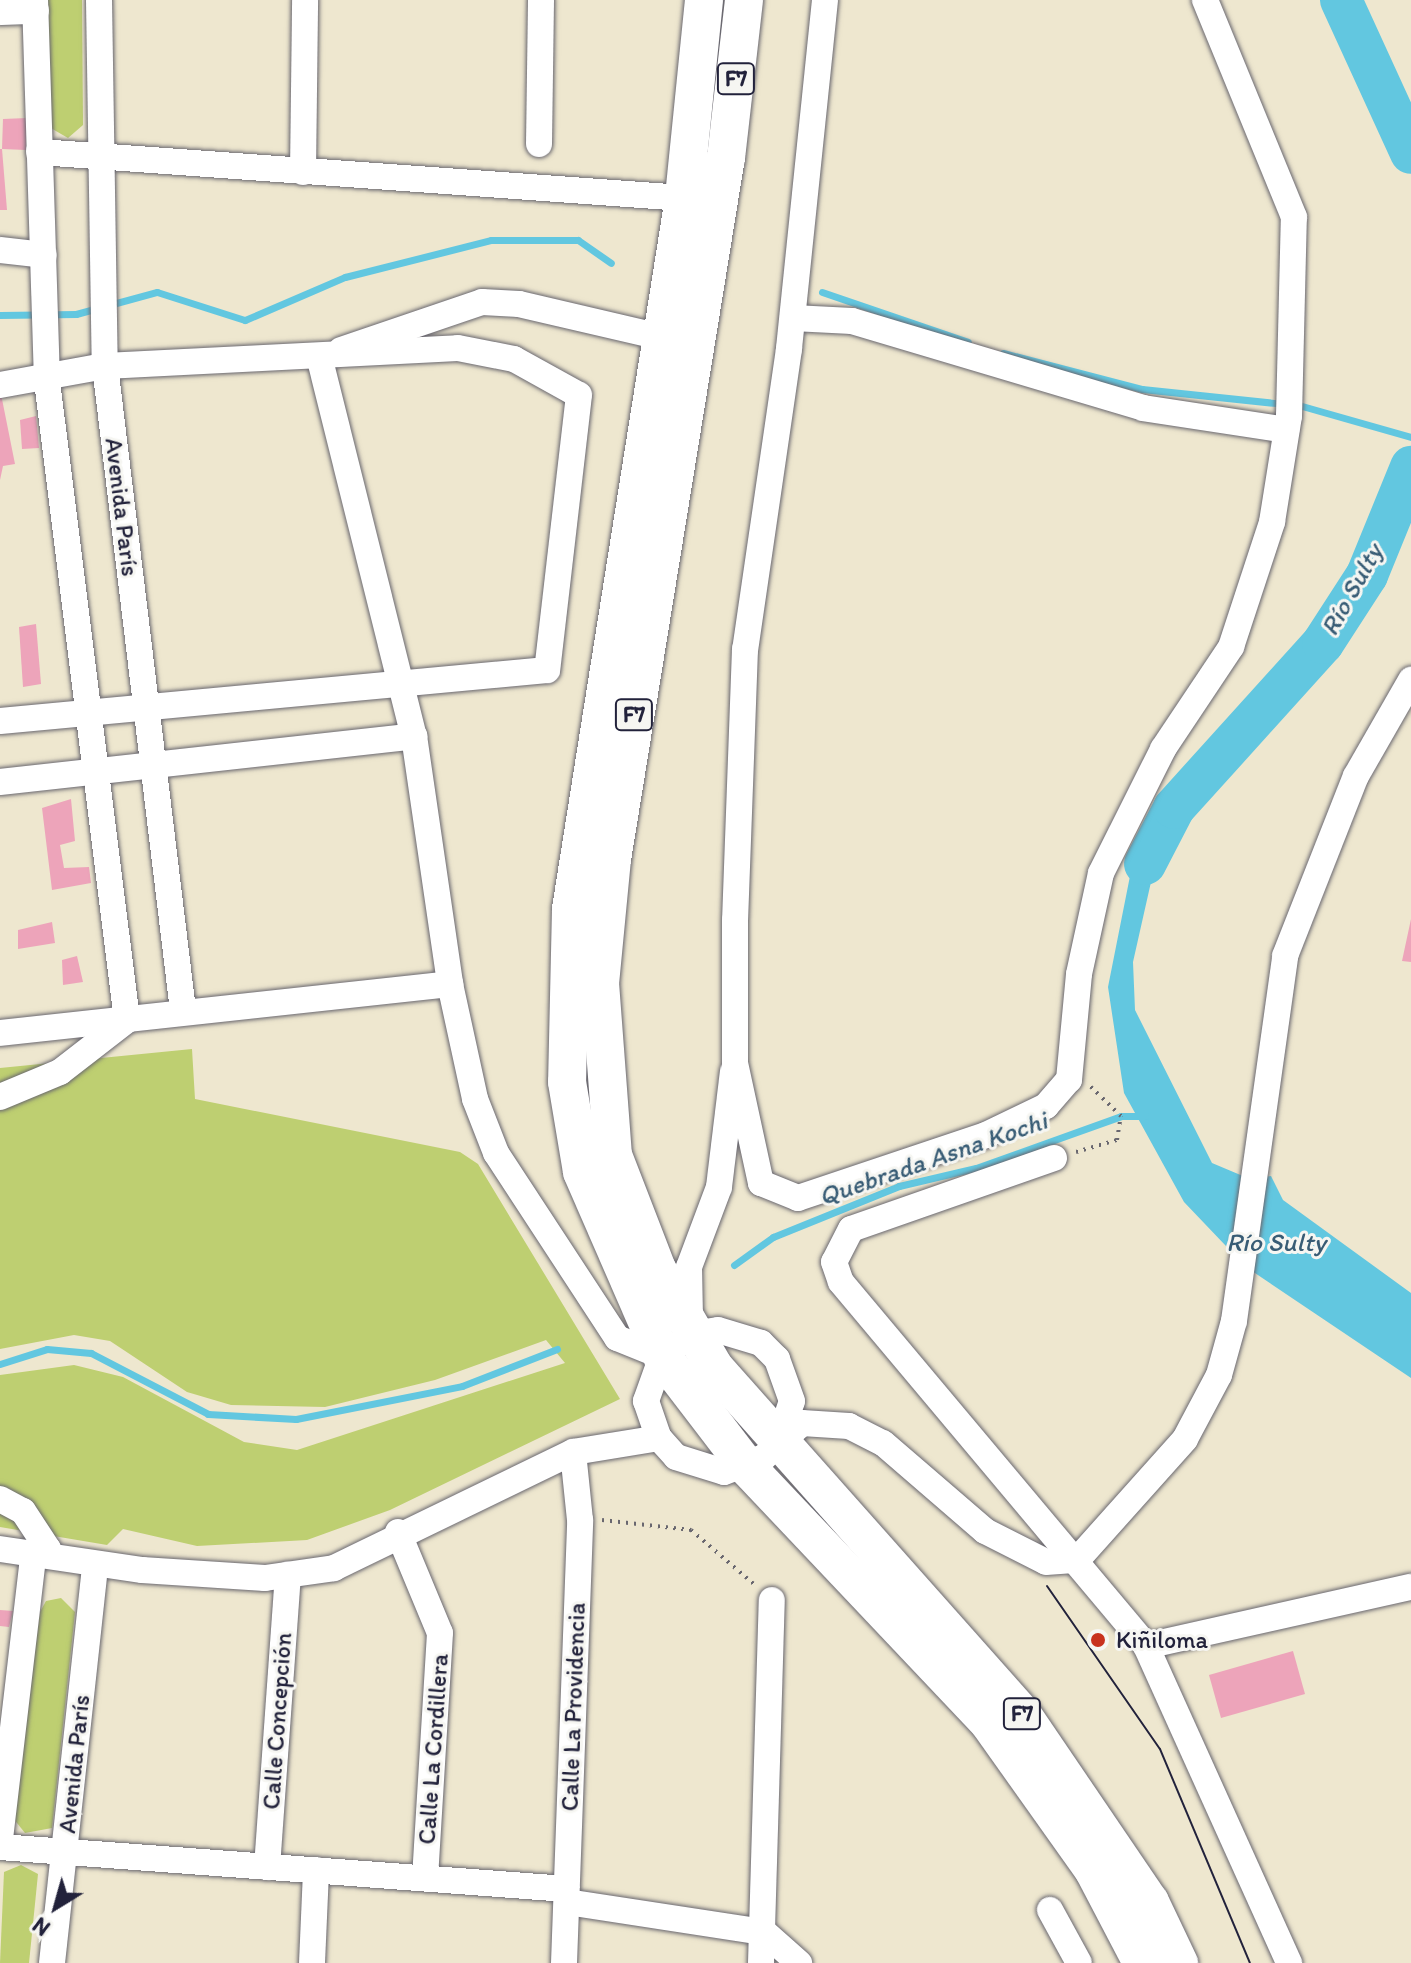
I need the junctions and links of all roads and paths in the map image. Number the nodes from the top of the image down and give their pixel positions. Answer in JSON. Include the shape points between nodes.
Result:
{"nodes":[{"id":1,"x":99,"y":0,"type":"edge"},
{"id":2,"x":305,"y":0,"type":"edge"},
{"id":3,"x":541,"y":0,"type":"edge"},
{"id":4,"x":704,"y":0,"type":"edge"},
{"id":5,"x":744,"y":0,"type":"edge"},
{"id":6,"x":825,"y":0,"type":"edge"},
{"id":7,"x":1205,"y":0,"type":"edge"},
{"id":8,"x":36,"y":6,"type":"edge"},
{"id":9,"x":0,"y":12,"type":"edge"},
{"id":10,"x":539,"y":144,"type":"dead end"},
{"id":11,"x":39,"y":152,"type":"junction"},
{"id":12,"x":103,"y":152,"type":"junction"},
{"id":13,"x":303,"y":172,"type":"junction"},
{"id":14,"x":684,"y":198,"type":"junction"},
{"id":15,"x":0,"y":250,"type":"edge"},
{"id":16,"x":44,"y":255,"type":"junction"},
{"id":17,"x":793,"y":318,"type":"junction"},
{"id":18,"x":661,"y":337,"type":"junction"},
{"id":19,"x":320,"y":360,"type":"junction"},
{"id":20,"x":105,"y":366,"type":"junction"},
{"id":21,"x":47,"y":381,"type":"junction"},
{"id":22,"x":0,"y":385,"type":"edge"},
{"id":23,"x":1286,"y":430,"type":"junction"},
{"id":24,"x":397,"y":679,"type":"junction"},
{"id":25,"x":1411,"y":680,"type":"edge"},
{"id":26,"x":146,"y":704,"type":"junction"},
{"id":27,"x":86,"y":712,"type":"junction"},
{"id":28,"x":0,"y":721,"type":"edge"},
{"id":29,"x":414,"y":736,"type":"junction"},
{"id":30,"x":152,"y":765,"type":"junction"},
{"id":31,"x":92,"y":771,"type":"junction"},
{"id":32,"x":0,"y":782,"type":"edge"},
{"id":33,"x":450,"y":984,"type":"junction"},
{"id":34,"x":183,"y":1011,"type":"junction"},
{"id":35,"x":127,"y":1020,"type":"junction"},
{"id":36,"x":0,"y":1033,"type":"edge"},
{"id":37,"x":735,"y":1063,"type":"junction"},
{"id":38,"x":60,"y":1072,"type":"junction"},
{"id":39,"x":0,"y":1078,"type":"edge"},
{"id":40,"x":1069,"y":1080,"type":"junction"},
{"id":41,"x":0,"y":1097,"type":"edge"},
{"id":42,"x":1054,"y":1158,"type":"joint"},
{"id":43,"x":693,"y":1334,"type":"junction"},
{"id":44,"x":662,"y":1356,"type":"junction"},
{"id":45,"x":659,"y":1438,"type":"junction"},
{"id":46,"x":777,"y":1445,"type":"junction"},
{"id":47,"x":573,"y":1452,"type":"junction"},
{"id":48,"x":747,"y":1467,"type":"junction"},
{"id":49,"x":0,"y":1499,"type":"edge"},
{"id":50,"x":580,"y":1520,"type":"junction"},
{"id":51,"x":398,"y":1532,"type":"junction"},
{"id":52,"x":0,"y":1549,"type":"edge"},
{"id":53,"x":33,"y":1558,"type":"junction"},
{"id":54,"x":1077,"y":1560,"type":"junction"},
{"id":55,"x":95,"y":1564,"type":"junction"},
{"id":56,"x":288,"y":1575,"type":"junction"},
{"id":57,"x":1411,"y":1587,"type":"edge"},
{"id":58,"x":772,"y":1600,"type":"joint"},
{"id":59,"x":1146,"y":1646,"type":"junction"},
{"id":60,"x":7,"y":1695,"type":"edge"},
{"id":61,"x":0,"y":1839,"type":"edge"},
{"id":62,"x":0,"y":1847,"type":"edge"},
{"id":63,"x":64,"y":1852,"type":"junction"},
{"id":64,"x":267,"y":1867,"type":"junction"},
{"id":65,"x":316,"y":1870,"type":"junction"},
{"id":66,"x":425,"y":1878,"type":"junction"},
{"id":67,"x":566,"y":1895,"type":"junction"},
{"id":68,"x":1050,"y":1910,"type":"dead end"},
{"id":69,"x":764,"y":1932,"type":"junction"},
{"id":70,"x":52,"y":1963,"type":"edge"},
{"id":71,"x":312,"y":1963,"type":"edge"},
{"id":72,"x":564,"y":1963,"type":"edge"},
{"id":73,"x":761,"y":1963,"type":"edge"},
{"id":74,"x":799,"y":1963,"type":"edge"},
{"id":75,"x":1079,"y":1963,"type":"edge"},
{"id":76,"x":1142,"y":1963,"type":"edge"},
{"id":77,"x":1179,"y":1963,"type":"edge"},
{"id":78,"x":1289,"y":1963,"type":"edge"}],
"edges":[{"from":1,"to":12,"type":"street","name":"Avenida París"},
{"from":2,"to":13,"type":"street"},
{"from":3,"to":10,"type":"street"},
{"from":4,"to":14,"type":"highway","number":"F7"},
{"from":5,"to":43,"type":"highway","number":"F7","via":[[726,157],[612,859],[600,983],[613,1155],[640,1234]]},
{"from":6,"to":17,"type":"street"},
{"from":7,"to":23,"type":"street","via":[[1294,217]]},
{"from":8,"to":9,"type":"street"},
{"from":8,"to":11,"type":"street"},
{"from":11,"to":12,"type":"street"},
{"from":11,"to":16,"type":"street"},
{"from":12,"to":13,"type":"street"},
{"from":12,"to":20,"type":"street","name":"Avenida París","via":[[100,291]]},
{"from":13,"to":14,"type":"street"},
{"from":14,"to":18,"type":"highway","number":"F7"},
{"from":15,"to":16,"type":"street"},
{"from":16,"to":21,"type":"street","via":[[39,301]]},
{"from":17,"to":23,"type":"street","via":[[852,321],[1143,408]]},
{"from":17,"to":37,"type":"street","via":[[745,649]]},
{"from":18,"to":19,"type":"street","via":[[519,304],[482,302],[388,329]]},
{"from":18,"to":44,"type":"highway","number":"F7","via":[[564,974],[567,1082],[582,1172],[597,1220]]},
{"from":19,"to":20,"type":"street"},
{"from":19,"to":24,"type":"street"},
{"from":19,"to":24,"type":"street","via":[[458,348],[514,359],[579,395],[547,670]]},
{"from":20,"to":21,"type":"street"},
{"from":20,"to":26,"type":"street","name":"Avenida París"},
{"from":21,"to":22,"type":"street"},
{"from":21,"to":27,"type":"street"},
{"from":23,"to":40,"type":"street","via":[[1272,522],[1231,647],[1163,749],[1101,873],[1079,974]]},
{"from":24,"to":26,"type":"street"},
{"from":24,"to":29,"type":"street"},
{"from":25,"to":54,"type":"street","via":[[1356,776],[1285,956],[1234,1321],[1212,1388],[1185,1439]]},
{"from":26,"to":27,"type":"street"},
{"from":26,"to":30,"type":"street","name":"Avenida París"},
{"from":27,"to":28,"type":"street"},
{"from":27,"to":31,"type":"street"},
{"from":29,"to":30,"type":"street"},
{"from":29,"to":33,"type":"street"},
{"from":30,"to":31,"type":"street"},
{"from":30,"to":34,"type":"street","name":"Avenida París"},
{"from":31,"to":32,"type":"street"},
{"from":31,"to":35,"type":"street"},
{"from":33,"to":34,"type":"street"},
{"from":33,"to":44,"type":"street","via":[[475,1099],[496,1153],[617,1338]]},
{"from":34,"to":35,"type":"street"},
{"from":35,"to":36,"type":"street"},
{"from":35,"to":38,"type":"street"},
{"from":37,"to":40,"type":"street","via":[[761,1183],[798,1198],[986,1135],[1046,1106]]},
{"from":37,"to":43,"type":"street","via":[[719,1187],[689,1267]]},
{"from":38,"to":39,"type":"street"},
{"from":38,"to":41,"type":"street"},
{"from":40,"to":42,"type":"path","via":[[1091,1086],[1121,1116],[1117,1140]]},
{"from":42,"to":54,"type":"street","via":[[851,1229],[834,1262],[841,1282]]},
{"from":43,"to":44,"type":"street"},
{"from":43,"to":46,"type":"highway","number":"F7"},
{"from":43,"to":46,"type":"street","via":[[741,1333],[777,1359],[792,1401]]},
{"from":44,"to":45,"type":"street","via":[[646,1401]]},
{"from":44,"to":48,"type":"highway","number":"F7"},
{"from":45,"to":47,"type":"street"},
{"from":45,"to":48,"type":"street","via":[[702,1469]]},
{"from":46,"to":48,"type":"street"},
{"from":46,"to":54,"type":"street","via":[[802,1423],[849,1426],[883,1443],[1024,1556]]},
{"from":46,"to":77,"type":"highway","number":"F7","via":[[1022,1714],[1150,1902]]},
{"from":47,"to":50,"type":"street","name":"Calle La Providencia"},
{"from":47,"to":51,"type":"street"},
{"from":48,"to":76,"type":"highway","number":"F7","via":[[989,1723],[1094,1871]]},
{"from":49,"to":53,"type":"street","via":[[23,1511],[48,1549]]},
{"from":50,"to":58,"type":"path","via":[[658,1521],[691,1530]]},
{"from":50,"to":67,"type":"street","name":"Calle La Providencia"},
{"from":51,"to":56,"type":"street","via":[[334,1568]]},
{"from":51,"to":66,"type":"street","name":"Calle La Cordillera","via":[[440,1633]]},
{"from":52,"to":53,"type":"street"},
{"from":53,"to":55,"type":"street"},
{"from":53,"to":60,"type":"street"},
{"from":54,"to":59,"type":"street"},
{"from":55,"to":56,"type":"street"},
{"from":55,"to":63,"type":"street","name":"Avenida París"},
{"from":56,"to":64,"type":"street","name":"Calle Concepción"},
{"from":57,"to":59,"type":"street"},
{"from":58,"to":69,"type":"street"},
{"from":59,"to":78,"type":"street"},
{"from":60,"to":61,"type":"street"},
{"from":62,"to":63,"type":"street"},
{"from":63,"to":64,"type":"street"},
{"from":63,"to":70,"type":"street","name":"Avenida París"},
{"from":64,"to":65,"type":"street"},
{"from":65,"to":66,"type":"street"},
{"from":65,"to":71,"type":"street"},
{"from":66,"to":67,"type":"street"},
{"from":67,"to":69,"type":"street"},
{"from":67,"to":72,"type":"street","name":"Calle La Providencia"},
{"from":68,"to":75,"type":"street"},
{"from":69,"to":73,"type":"street"},
{"from":69,"to":74,"type":"street"}]}
